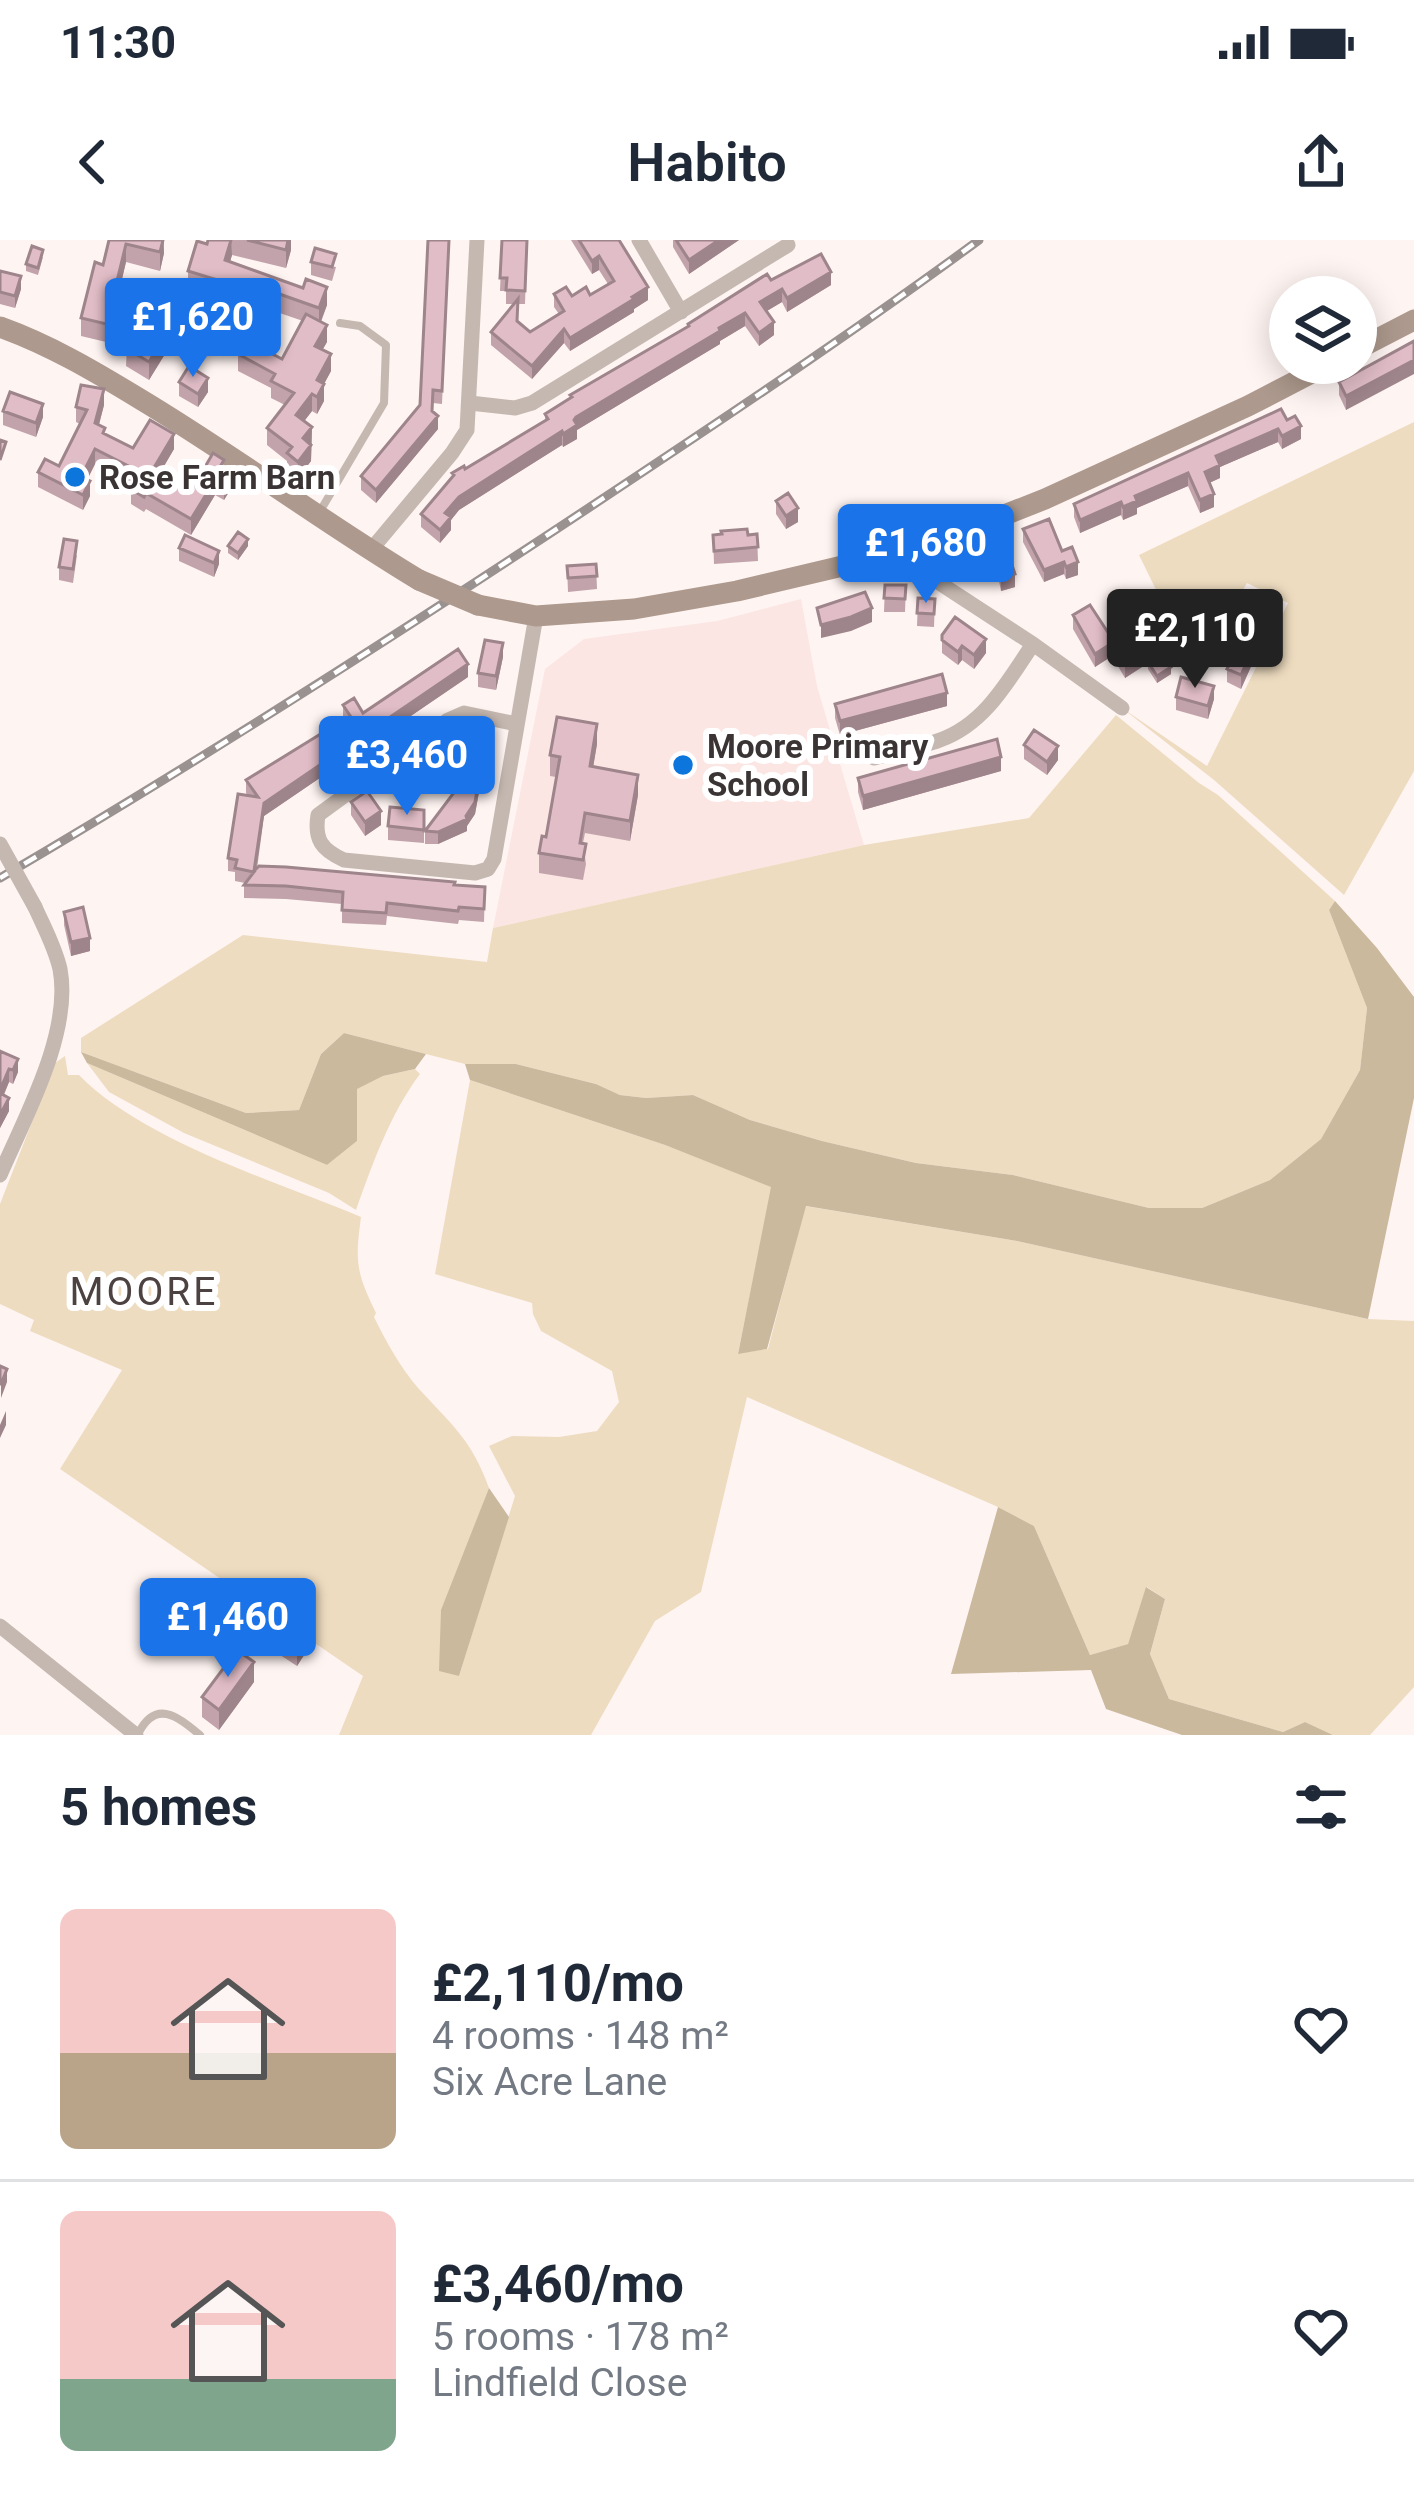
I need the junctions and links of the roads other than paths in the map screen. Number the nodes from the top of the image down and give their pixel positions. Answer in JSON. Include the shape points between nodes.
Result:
{"nodes":[{"id":1,"x":477,"y":240,"type":"edge"},
{"id":2,"x":639,"y":240,"type":"edge"},
{"id":3,"x":788,"y":245,"type":"dead end"},
{"id":4,"x":681,"y":311,"type":"junction"},
{"id":5,"x":1414,"y":320,"type":"edge"},
{"id":6,"x":340,"y":323,"type":"dead end"},
{"id":7,"x":0,"y":327,"type":"edge"},
{"id":8,"x":1377,"y":339,"type":"edge"},
{"id":9,"x":1290,"y":384,"type":"edge"},
{"id":10,"x":470,"y":403,"type":"junction"},
{"id":11,"x":318,"y":514,"type":"junction"},
{"id":12,"x":370,"y":551,"type":"junction"},
{"id":13,"x":892,"y":552,"type":"junction"},
{"id":14,"x":536,"y":616,"type":"junction"},
{"id":15,"x":1033,"y":644,"type":"junction"},
{"id":16,"x":1122,"y":708,"type":"dead end"},
{"id":17,"x":517,"y":724,"type":"junction"},
{"id":18,"x":874,"y":758,"type":"dead end"},
{"id":19,"x":0,"y":844,"type":"edge"},
{"id":20,"x":0,"y":1175,"type":"edge"},
{"id":21,"x":0,"y":1626,"type":"edge"},
{"id":22,"x":136,"y":1735,"type":"edge"},
{"id":23,"x":200,"y":1735,"type":"edge"}],
"edges":[{"from":1,"to":10,"type":"street"},
{"from":2,"to":4,"type":"street"},
{"from":3,"to":4,"type":"street"},
{"from":4,"to":10,"type":"street","via":[[532,403]]},
{"from":5,"to":8,"type":"street"},
{"from":6,"to":11,"type":"lane","via":[[386,345],[384,403]]},
{"from":7,"to":11,"type":"street","via":[[59,350]]},
{"from":9,"to":13,"type":"street","via":[[1045,499]]},
{"from":10,"to":12,"type":"street","via":[[467,430],[452,453]]},
{"from":11,"to":12,"type":"street"},
{"from":12,"to":14,"type":"street","bridge":true,"via":[[478,605]]},
{"from":13,"to":14,"type":"street","via":[[691,600]]},
{"from":13,"to":15,"type":"street"},
{"from":14,"to":17,"type":"street"},
{"from":15,"to":16,"type":"street"},
{"from":15,"to":18,"type":"street","via":[[969,724],[943,740]]},
{"from":17,"to":17,"type":"street","via":[[488,868],[344,860],[318,842],[318,815],[448,720],[464,713]]},
{"from":19,"to":20,"type":"street","bridge":true,"via":[[35,907],[62,985],[54,1047]]},
{"from":21,"to":22,"type":"street"},
{"from":22,"to":23,"type":"lane","via":[[153,1715],[165,1714]]}]}
